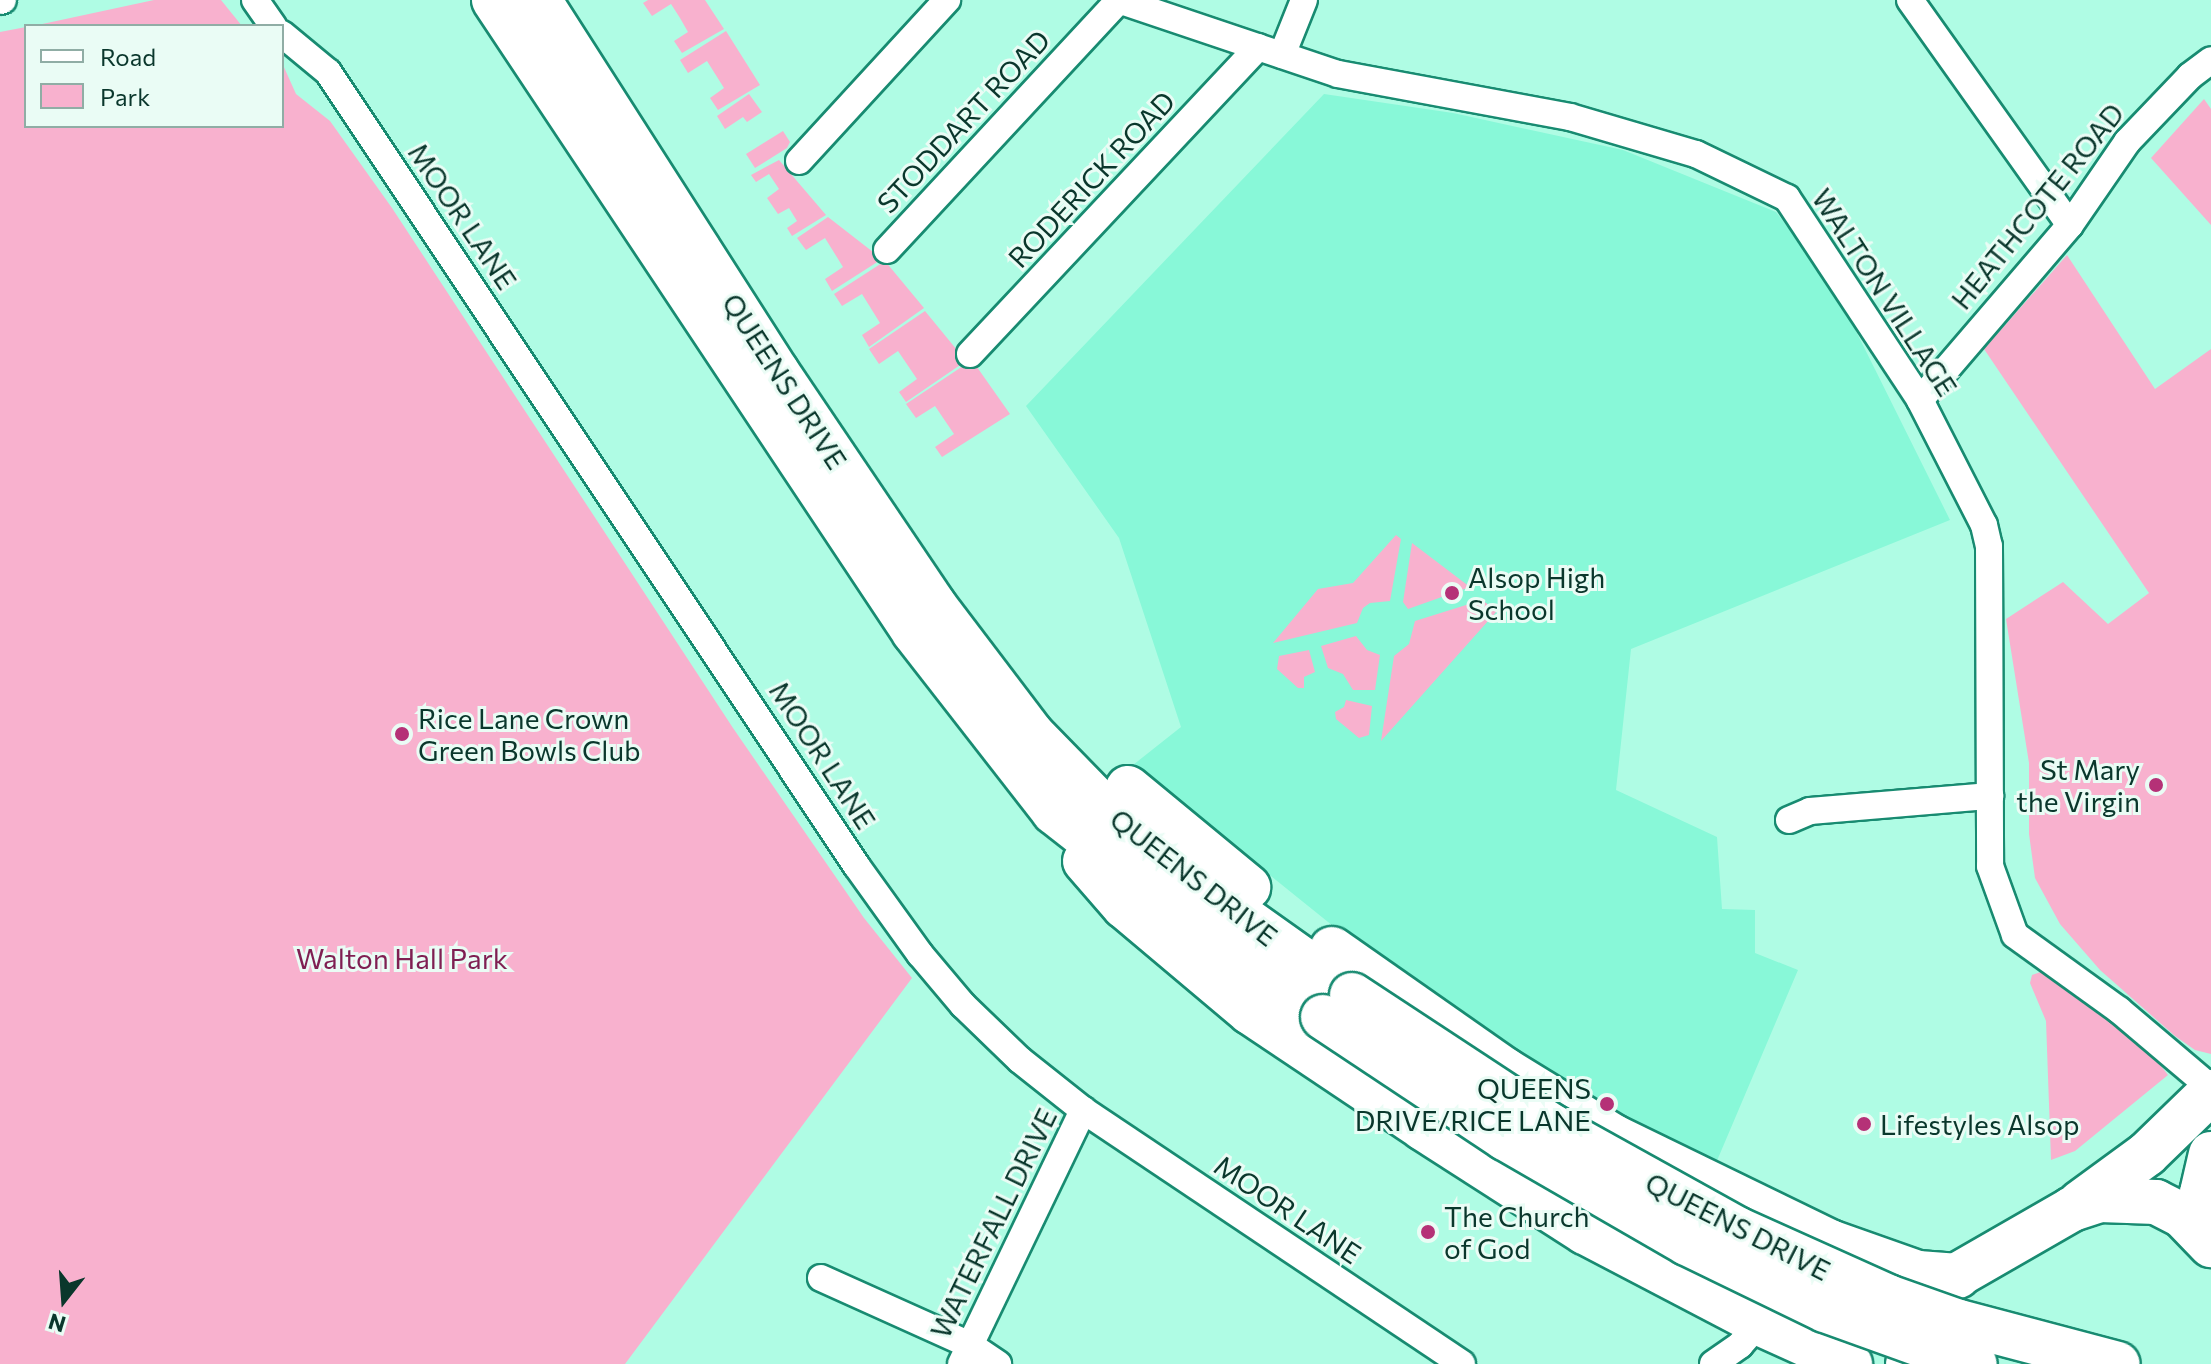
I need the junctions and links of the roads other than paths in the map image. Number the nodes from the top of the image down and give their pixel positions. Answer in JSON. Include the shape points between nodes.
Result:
{"nodes":[{"id":1,"x":255,"y":0,"type":"edge"},
{"id":2,"x":494,"y":0,"type":"edge"},
{"id":3,"x":539,"y":0,"type":"edge"},
{"id":4,"x":947,"y":0,"type":"edge"},
{"id":5,"x":1118,"y":0,"type":"edge"},
{"id":6,"x":1304,"y":0,"type":"edge"},
{"id":7,"x":1910,"y":0,"type":"edge"},
{"id":8,"x":272,"y":24,"type":"edge"},
{"id":9,"x":284,"y":36,"type":"edge"},
{"id":10,"x":1270,"y":51,"type":"junction"},
{"id":11,"x":2211,"y":60,"type":"edge"},
{"id":12,"x":799,"y":161,"type":"dead end"},
{"id":13,"x":2070,"y":225,"type":"junction"},
{"id":14,"x":887,"y":250,"type":"dead end"},
{"id":15,"x":970,"y":354,"type":"dead end"},
{"id":16,"x":1920,"y":400,"type":"junction"},
{"id":17,"x":968,"y":651,"type":"junction"},
{"id":18,"x":1990,"y":796,"type":"junction"},
{"id":19,"x":1054,"y":812,"type":"junction"},
{"id":20,"x":1789,"y":820,"type":"dead end"},
{"id":21,"x":1338,"y":1006,"type":"junction"},
{"id":22,"x":2211,"y":1090,"type":"edge"},
{"id":23,"x":1083,"y":1110,"type":"junction"},
{"id":24,"x":2211,"y":1154,"type":"edge"},
{"id":25,"x":2072,"y":1209,"type":"junction"},
{"id":26,"x":2206,"y":1239,"type":"edge"},
{"id":27,"x":1830,"y":1242,"type":"junction"},
{"id":28,"x":1958,"y":1276,"type":"junction"},
{"id":29,"x":821,"y":1278,"type":"dead end"},
{"id":30,"x":1759,"y":1323,"type":"junction"},
{"id":31,"x":965,"y":1355,"type":"edge"},
{"id":32,"x":998,"y":1364,"type":"edge"},
{"id":33,"x":1462,"y":1364,"type":"edge"},
{"id":34,"x":1713,"y":1364,"type":"edge"},
{"id":35,"x":1850,"y":1364,"type":"edge"},
{"id":36,"x":1908,"y":1364,"type":"edge"},
{"id":37,"x":1975,"y":1364,"type":"edge"},
{"id":38,"x":2118,"y":1364,"type":"edge"}],
"edges":[{"from":1,"to":8,"type":"street"},
{"from":2,"to":19,"type":"highway","name":"QUEENS DRIVE","via":[[914,632]]},
{"from":3,"to":17,"type":"highway","name":"QUEENS DRIVE","via":[[777,372]]},
{"from":4,"to":12,"type":"street"},
{"from":5,"to":10,"type":"street","name":"WALTON VILLAGE"},
{"from":5,"to":14,"type":"street","name":"STODDART ROAD"},
{"from":6,"to":10,"type":"street"},
{"from":7,"to":13,"type":"street"},
{"from":9,"to":23,"type":"street","name":"MOOR LANE","via":[[328,72],[920,954],[997,1038]]},
{"from":10,"to":15,"type":"street","name":"RODERICK ROAD"},
{"from":10,"to":16,"type":"street","name":"WALTON VILLAGE","via":[[1338,74],[1570,117],[1696,154],[1787,198]]},
{"from":11,"to":13,"type":"street","name":"HEATHCOTE ROAD","via":[[2127,142]]},
{"from":13,"to":16,"type":"street","name":"HEATHCOTE ROAD"},
{"from":16,"to":18,"type":"street","name":"WALTON VILLAGE","via":[[1984,525],[1989,546]]},
{"from":17,"to":21,"type":"highway","name":"QUEENS DRIVE","via":[[1031,733],[1107,811]]},
{"from":17,"to":27,"type":"highway","via":[[1212,860],[1505,1070],[1614,1137]]},
{"from":18,"to":20,"type":"street","via":[[1810,811]]},
{"from":18,"to":22,"type":"street","name":"WALTON VILLAGE","via":[[1990,866],[2015,935],[2119,1010]]},
{"from":19,"to":21,"type":"highway","name":"QUEENS DRIVE","via":[[1225,946]]},
{"from":19,"to":30,"type":"highway","via":[[1086,864],[1124,906],[1250,1012],[1585,1232]]},
{"from":21,"to":37,"type":"highway","name":"QUEENS DRIVE","bridge":true,"via":[[1505,1138],[1687,1243],[1825,1310]]},
{"from":21,"to":38,"type":"highway","name":"QUEENS DRIVE","bridge":true,"via":[[1737,1229],[1888,1297],[1959,1322]]},
{"from":22,"to":25,"type":"highway","via":[[2147,1154]]},
{"from":23,"to":31,"type":"street","name":"WATERFALL DRIVE"},
{"from":23,"to":33,"type":"street","name":"MOOR LANE"},
{"from":24,"to":26,"type":"highway","via":[[2202,1193]]},
{"from":25,"to":26,"type":"highway","via":[[2100,1200],[2156,1202],[2182,1215]]},
{"from":25,"to":28,"type":"highway"},
{"from":27,"to":28,"type":"highway","via":[[1918,1273]]},
{"from":27,"to":30,"type":"highway","via":[[1790,1274]]},
{"from":28,"to":36,"type":"highway","via":[[1925,1305]]},
{"from":29,"to":31,"type":"street"},
{"from":30,"to":34,"type":"street"},
{"from":30,"to":35,"type":"highway"},
{"from":31,"to":32,"type":"street"}]}
